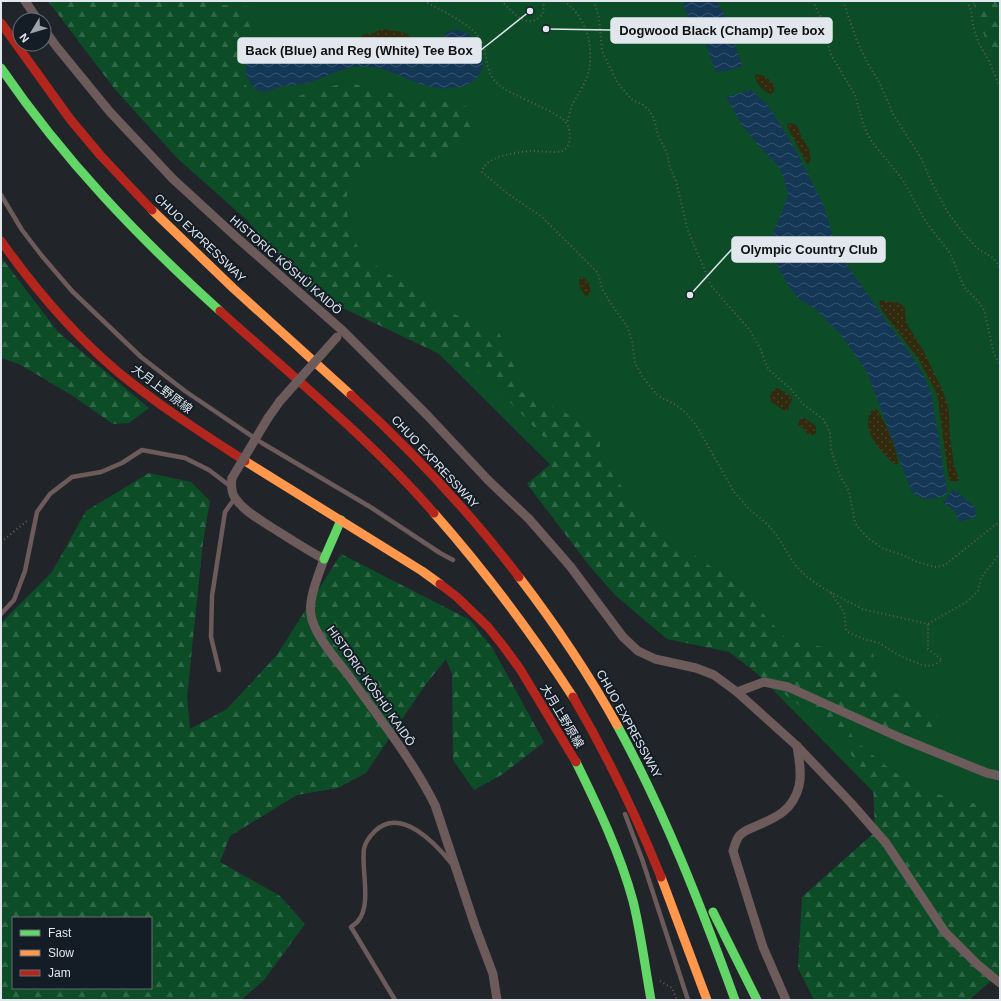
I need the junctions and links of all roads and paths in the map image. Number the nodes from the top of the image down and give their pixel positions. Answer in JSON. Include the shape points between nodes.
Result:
{"nodes":[{"id":1,"x":25,"y":1,"type":"edge"},
{"id":2,"x":424,"y":1,"type":"edge"},
{"id":3,"x":501,"y":1,"type":"edge"},
{"id":4,"x":544,"y":1,"type":"edge"},
{"id":5,"x":564,"y":1,"type":"edge"},
{"id":6,"x":594,"y":1,"type":"edge"},
{"id":7,"x":813,"y":1,"type":"edge"},
{"id":8,"x":843,"y":1,"type":"edge"},
{"id":9,"x":967,"y":1,"type":"edge"},
{"id":10,"x":33,"y":12,"type":"edge"},
{"id":11,"x":1,"y":23,"type":"edge"},
{"id":12,"x":52,"y":40,"type":"edge"},
{"id":13,"x":1,"y":68,"type":"edge"},
{"id":14,"x":1000,"y":87,"type":"edge"},
{"id":15,"x":567,"y":123,"type":"junction"},
{"id":16,"x":1,"y":195,"type":"edge"},
{"id":17,"x":1,"y":241,"type":"edge"},
{"id":18,"x":1000,"y":270,"type":"edge"},
{"id":19,"x":340,"y":334,"type":"junction"},
{"id":20,"x":1000,"y":364,"type":"edge"},
{"id":21,"x":231,"y":482,"type":"junction"},
{"id":22,"x":235,"y":498,"type":"junction"},
{"id":23,"x":37,"y":512,"type":"junction"},
{"id":24,"x":341,"y":520,"type":"junction"},
{"id":25,"x":1000,"y":521,"type":"edge"},
{"id":26,"x":1,"y":542,"type":"edge"},
{"id":27,"x":1000,"y":553,"type":"edge"},
{"id":28,"x":324,"y":559,"type":"junction"},
{"id":29,"x":453,"y":560,"type":"dead end"},
{"id":30,"x":830,"y":592,"type":"junction"},
{"id":31,"x":1,"y":614,"type":"edge"},
{"id":32,"x":928,"y":624,"type":"junction"},
{"id":33,"x":219,"y":670,"type":"dead end"},
{"id":34,"x":737,"y":692,"type":"junction"},
{"id":35,"x":797,"y":746,"type":"junction"},
{"id":36,"x":600,"y":748,"type":"junction"},
{"id":37,"x":1000,"y":776,"type":"edge"},
{"id":38,"x":650,"y":787,"type":"junction"},
{"id":39,"x":617,"y":792,"type":"dead end"},
{"id":40,"x":623,"y":807,"type":"dead end"},
{"id":41,"x":454,"y":866,"type":"junction"},
{"id":42,"x":1000,"y":983,"type":"edge"},
{"id":43,"x":672,"y":988,"type":"dead end"},
{"id":44,"x":395,"y":1000,"type":"edge"},
{"id":45,"x":497,"y":1000,"type":"edge"},
{"id":46,"x":651,"y":1000,"type":"edge"},
{"id":47,"x":677,"y":1000,"type":"edge"},
{"id":48,"x":688,"y":1000,"type":"edge"},
{"id":49,"x":707,"y":1000,"type":"edge"},
{"id":50,"x":736,"y":1000,"type":"edge"},
{"id":51,"x":757,"y":1000,"type":"edge"},
{"id":52,"x":786,"y":1000,"type":"edge"}],
"edges":[{"from":1,"to":10,"type":"street"},
{"from":2,"to":15,"type":"path","via":[[476,33],[483,43],[490,76],[498,84],[519,98],[561,117]]},
{"from":3,"to":4,"type":"path","via":[[522,19],[529,21],[543,14]]},
{"from":5,"to":15,"type":"path","via":[[580,17],[590,44],[589,70],[571,108]]},
{"from":6,"to":25,"type":"path","via":[[599,18],[602,51],[617,82],[631,99],[649,110],[654,119],[676,181],[688,231],[712,287],[749,329],[768,369],[791,389],[803,404],[823,419],[830,433],[831,450],[840,476],[849,491],[855,522],[860,531],[882,548],[936,567],[946,565]]},
{"from":7,"to":20,"type":"path","via":[[831,55],[855,95],[867,133],[903,180],[926,222],[950,253],[964,287],[984,310],[994,354]]},
{"from":8,"to":18,"type":"path","via":[[867,62],[921,158],[948,213],[977,248],[993,258]]},
{"from":9,"to":14,"type":"path","via":[[979,44]]},
{"from":11,"to":38,"type":"main road","name":"CHUO EXPRESSWAY","via":[[70,118],[112,168],[203,260],[399,439],[452,494],[546,611],[585,670]]},
{"from":12,"to":19,"type":"street","name":"HISTORIC KŌSHŪ KAIDŌ","via":[[110,112],[173,179]]},
{"from":13,"to":36,"type":"main road","via":[[65,154],[138,234],[384,460],[434,514],[523,623],[560,678]]},
{"from":15,"to":30,"type":"path","via":[[570,138],[562,151],[531,151],[496,157],[489,161],[482,172],[542,217],[598,273],[602,288],[627,326],[635,363],[642,376],[658,396],[686,413],[696,425],[734,492],[776,534],[795,565],[807,577]]},
{"from":16,"to":29,"type":"lane","via":[[22,230],[72,291],[141,358],[262,443],[372,508]]},
{"from":17,"to":24,"type":"main road","name":"大月上野原線","via":[[16,263],[62,316],[136,386],[184,421]]},
{"from":19,"to":21,"type":"street","bridge":true,"via":[[280,401]]},
{"from":19,"to":34,"type":"street","name":"HISTORIC KŌSHŪ KAIDŌ","via":[[427,415],[529,519],[638,651],[655,659],[696,668],[714,675]]},
{"from":21,"to":22,"type":"street"},
{"from":21,"to":23,"type":"lane","via":[[185,458],[142,450],[101,472],[72,478],[50,494]]},
{"from":22,"to":28,"type":"street","via":[[246,510]]},
{"from":22,"to":33,"type":"lane","via":[[225,512],[212,596],[211,637]]},
{"from":23,"to":26,"type":"path"},
{"from":23,"to":31,"type":"lane","via":[[25,571],[14,600]]},
{"from":24,"to":28,"type":"main road"},
{"from":24,"to":46,"type":"main road","name":"大月上野原線","via":[[422,571],[457,597],[488,627],[520,669],[576,762],[617,854],[633,902]]},
{"from":27,"to":32,"type":"path","via":[[981,578],[978,591],[968,601]]},
{"from":28,"to":41,"type":"street","name":"HISTORIC KŌSHŪ KAIDŌ","via":[[311,604],[312,620],[325,643],[427,789],[435,805]]},
{"from":30,"to":32,"type":"path","via":[[862,609]]},
{"from":30,"to":32,"type":"path","via":[[844,612],[848,632],[879,643],[900,656],[928,666],[942,660],[928,649]]},
{"from":34,"to":35,"type":"street","name":"HISTORIC KŌSHŪ KAIDŌ"},
{"from":34,"to":37,"type":"street","via":[[764,682],[788,687],[903,739]]},
{"from":35,"to":42,"type":"street","name":"HISTORIC KŌSHŪ KAIDŌ","via":[[886,843],[945,932]]},
{"from":35,"to":52,"type":"street","via":[[800,769],[795,799],[786,810],[774,818],[742,833],[736,840],[733,851],[763,947]]},
{"from":36,"to":39,"type":"lane"},
{"from":36,"to":49,"type":"main road","via":[[656,863]]},
{"from":38,"to":50,"type":"main road","name":"CHUO EXPRESSWAY","via":[[707,921]]},
{"from":38,"to":51,"type":"main road"},
{"from":40,"to":48,"type":"lane"},
{"from":41,"to":44,"type":"lane","via":[[439,848],[424,836],[399,823],[385,823],[366,842],[363,869],[366,894],[362,914],[351,927]]},
{"from":41,"to":45,"type":"street","name":"HISTORIC KŌSHŪ KAIDŌ","via":[[493,974]]},
{"from":43,"to":47,"type":"path"}]}
